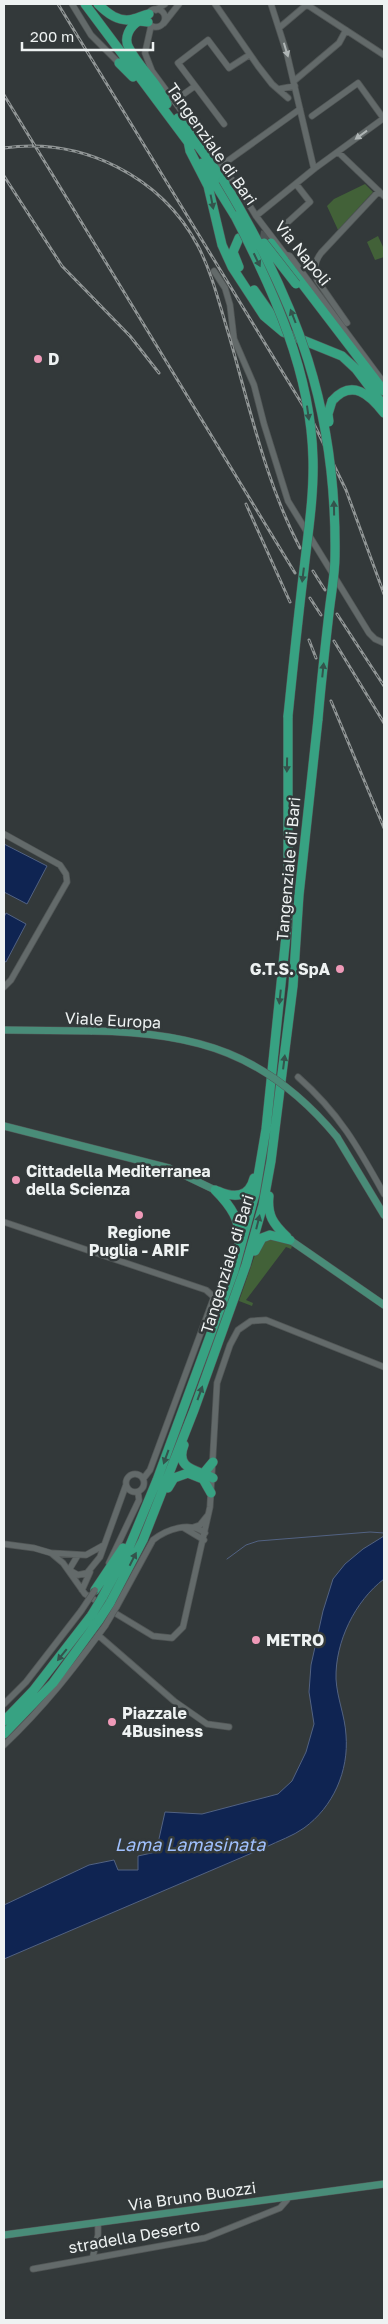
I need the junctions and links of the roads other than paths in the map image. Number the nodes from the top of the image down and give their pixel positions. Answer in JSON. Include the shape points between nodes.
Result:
{"nodes":[{"id":1,"x":72,"y":4,"type":"edge"},
{"id":2,"x":85,"y":4,"type":"edge"},
{"id":3,"x":92,"y":4,"type":"edge"},
{"id":4,"x":98,"y":4,"type":"edge"},
{"id":5,"x":165,"y":4,"type":"edge"},
{"id":6,"x":179,"y":4,"type":"edge"},
{"id":7,"x":216,"y":4,"type":"edge"},
{"id":8,"x":271,"y":4,"type":"edge"},
{"id":9,"x":309,"y":5,"type":"edge"},
{"id":10,"x":151,"y":18,"type":"junction"},
{"id":11,"x":161,"y":25,"type":"junction"},
{"id":12,"x":279,"y":28,"type":"junction"},
{"id":13,"x":346,"y":30,"type":"junction"},
{"id":14,"x":149,"y":37,"type":"junction"},
{"id":15,"x":384,"y":55,"type":"edge"},
{"id":16,"x":246,"y":57,"type":"dead end"},
{"id":17,"x":119,"y":63,"type":"joint"},
{"id":18,"x":294,"y":84,"type":"junction"},
{"id":19,"x":195,"y":86,"type":"junction"},
{"id":20,"x":279,"y":89,"type":"junction"},
{"id":21,"x":288,"y":98,"type":"dead end"},
{"id":22,"x":170,"y":102,"type":"junction"},
{"id":23,"x":300,"y":109,"type":"junction"},
{"id":24,"x":312,"y":116,"type":"dead end"},
{"id":25,"x":170,"y":117,"type":"junction"},
{"id":26,"x":384,"y":118,"type":"edge"},
{"id":27,"x":224,"y":124,"type":"dead end"},
{"id":28,"x":188,"y":141,"type":"junction"},
{"id":29,"x":338,"y":152,"type":"junction"},
{"id":30,"x":222,"y":165,"type":"junction"},
{"id":31,"x":314,"y":169,"type":"junction"},
{"id":32,"x":223,"y":180,"type":"junction"},
{"id":33,"x":296,"y":184,"type":"junction"},
{"id":34,"x":378,"y":191,"type":"junction"},
{"id":35,"x":384,"y":196,"type":"edge"},
{"id":36,"x":256,"y":216,"type":"junction"},
{"id":37,"x":288,"y":222,"type":"dead end"},
{"id":38,"x":239,"y":238,"type":"dead end"},
{"id":39,"x":271,"y":243,"type":"tunnel mouth"},
{"id":40,"x":214,"y":271,"type":"dead end"},
{"id":41,"x":347,"y":323,"type":"dead end"},
{"id":42,"x":300,"y":372,"type":"junction"},
{"id":43,"x":384,"y":383,"type":"edge"},
{"id":44,"x":384,"y":392,"type":"edge"},
{"id":45,"x":384,"y":399,"type":"edge"},
{"id":46,"x":384,"y":406,"type":"edge"},
{"id":47,"x":384,"y":413,"type":"edge"},
{"id":48,"x":329,"y":451,"type":"junction"},
{"id":49,"x":384,"y":643,"type":"edge"},
{"id":50,"x":4,"y":834,"type":"edge"},
{"id":51,"x":4,"y":987,"type":"edge"},
{"id":52,"x":4,"y":1030,"type":"edge"},
{"id":53,"x":298,"y":1078,"type":"dead end"},
{"id":54,"x":6,"y":1127,"type":"edge"},
{"id":55,"x":262,"y":1162,"type":"junction"},
{"id":56,"x":271,"y":1162,"type":"junction"},
{"id":57,"x":215,"y":1190,"type":"junction"},
{"id":58,"x":384,"y":1194,"type":"edge"},
{"id":59,"x":384,"y":1215,"type":"edge"},
{"id":60,"x":5,"y":1223,"type":"edge"},
{"id":61,"x":290,"y":1240,"type":"junction"},
{"id":62,"x":234,"y":1271,"type":"junction"},
{"id":63,"x":384,"y":1305,"type":"edge"},
{"id":64,"x":228,"y":1318,"type":"junction"},
{"id":65,"x":384,"y":1367,"type":"edge"},
{"id":66,"x":194,"y":1410,"type":"junction"},
{"id":67,"x":214,"y":1462,"type":"junction"},
{"id":68,"x":203,"y":1476,"type":"junction"},
{"id":69,"x":213,"y":1478,"type":"junction"},
{"id":70,"x":143,"y":1479,"type":"junction"},
{"id":71,"x":126,"y":1485,"type":"junction"},
{"id":72,"x":131,"y":1492,"type":"junction"},
{"id":73,"x":138,"y":1492,"type":"junction"},
{"id":74,"x":212,"y":1493,"type":"junction"},
{"id":75,"x":122,"y":1497,"type":"junction"},
{"id":76,"x":157,"y":1505,"type":"junction"},
{"id":77,"x":145,"y":1509,"type":"junction"},
{"id":78,"x":208,"y":1515,"type":"junction"},
{"id":79,"x":194,"y":1527,"type":"junction"},
{"id":80,"x":184,"y":1528,"type":"junction"},
{"id":81,"x":205,"y":1533,"type":"junction"},
{"id":82,"x":204,"y":1540,"type":"junction"},
{"id":83,"x":4,"y":1544,"type":"edge"},
{"id":84,"x":104,"y":1546,"type":"junction"},
{"id":85,"x":51,"y":1553,"type":"junction"},
{"id":86,"x":78,"y":1556,"type":"junction"},
{"id":87,"x":93,"y":1568,"type":"junction"},
{"id":88,"x":69,"y":1570,"type":"junction"},
{"id":89,"x":82,"y":1590,"type":"junction"},
{"id":90,"x":95,"y":1590,"type":"junction"},
{"id":91,"x":110,"y":1602,"type":"junction"},
{"id":92,"x":98,"y":1621,"type":"junction"},
{"id":93,"x":98,"y":1636,"type":"junction"},
{"id":94,"x":4,"y":1704,"type":"edge"},
{"id":95,"x":4,"y":1721,"type":"edge"},
{"id":96,"x":229,"y":1728,"type":"dead end"},
{"id":97,"x":4,"y":1734,"type":"edge"},
{"id":98,"x":4,"y":1746,"type":"edge"},
{"id":99,"x":384,"y":2184,"type":"edge"},
{"id":100,"x":287,"y":2197,"type":"junction"},
{"id":101,"x":98,"y":2223,"type":"junction"},
{"id":102,"x":4,"y":2236,"type":"edge"},
{"id":103,"x":93,"y":2256,"type":"junction"},
{"id":104,"x":33,"y":2268,"type":"dead end"}],
"edges":[{"from":1,"to":17,"type":"street","via":[[91,35]]},
{"from":2,"to":25,"type":"highway","name":"Tangenziale di Bari"},
{"from":3,"to":22,"type":"highway","name":"Tangenziale di Bari"},
{"from":4,"to":10,"type":"highway","via":[[122,19]]},
{"from":5,"to":10,"type":"street"},
{"from":6,"to":11,"type":"street"},
{"from":7,"to":20,"type":"street","via":[[249,54]]},
{"from":8,"to":12,"type":"street"},
{"from":9,"to":12,"type":"street"},
{"from":9,"to":13,"type":"street"},
{"from":10,"to":11,"type":"street"},
{"from":10,"to":11,"type":"street","via":[[163,13],[165,18]]},
{"from":10,"to":14,"type":"street","name":"Via Napoli"},
{"from":10,"to":22,"type":"highway","via":[[131,27],[127,36],[128,48]]},
{"from":11,"to":14,"type":"street"},
{"from":12,"to":18,"type":"street","one_way":true},
{"from":13,"to":15,"type":"street"},
{"from":13,"to":18,"type":"street","via":[[339,43]]},
{"from":14,"to":22,"type":"street","name":"Via Napoli","via":[[145,45],[147,62]]},
{"from":16,"to":19,"type":"street","via":[[229,68],[208,40],[178,63]]},
{"from":17,"to":25,"type":"highway"},
{"from":18,"to":20,"type":"street"},
{"from":18,"to":23,"type":"street"},
{"from":19,"to":22,"type":"street"},
{"from":19,"to":27,"type":"street"},
{"from":20,"to":21,"type":"street"},
{"from":22,"to":30,"type":"street","name":"Via Napoli"},
{"from":22,"to":32,"type":"highway","name":"Tangenziale di Bari"},
{"from":23,"to":30,"type":"street"},
{"from":23,"to":31,"type":"street"},
{"from":24,"to":26,"type":"street","via":[[358,83]]},
{"from":25,"to":28,"type":"highway","name":"Tangenziale di Bari"},
{"from":26,"to":29,"type":"street","one_way":true},
{"from":28,"to":42,"type":"highway","name":"Tangenziale di Bari","one_way":true,"bridge":true,"via":[[235,216],[275,297]]},
{"from":28,"to":46,"type":"highway","one_way":true,"via":[[208,186],[222,245],[232,267],[264,316],[283,332],[342,356]]},
{"from":29,"to":31,"type":"street"},
{"from":29,"to":34,"type":"street"},
{"from":30,"to":36,"type":"street","name":"Via Napoli"},
{"from":31,"to":33,"type":"street"},
{"from":32,"to":45,"type":"highway","bridge":true,"via":[[268,249]]},
{"from":48,"to":32,"type":"highway","name":"Tangenziale di Bari","one_way":true,"bridge":true,"via":[[310,363],[291,310],[273,269]]},
{"from":33,"to":36,"type":"street"},
{"from":33,"to":37,"type":"street","via":[[310,202]]},
{"from":34,"to":35,"type":"street"},
{"from":34,"to":41,"type":"street","via":[[316,262],[317,280]]},
{"from":36,"to":43,"type":"street","name":"Via Napoli","via":[[285,254],[290,256]]},
{"from":38,"to":42,"type":"highway","bridge":true,"via":[[234,246],[235,260],[279,327]]},
{"from":39,"to":44,"type":"highway"},
{"from":40,"to":49,"type":"street","via":[[225,288],[234,339],[254,385],[291,507],[369,633]]},
{"from":42,"to":55,"type":"highway","name":"Tangenziale di Bari","one_way":true,"bridge":true,"via":[[313,458],[312,496],[288,716],[288,916]]},
{"from":47,"to":48,"type":"highway","bridge":true,"via":[[370,396],[357,390],[344,392],[332,401],[328,414],[332,443]]},
{"from":56,"to":48,"type":"highway","name":"Tangenziale di Bari","one_way":true,"bridge":true,"via":[[293,986],[299,895],[335,558]]},
{"from":50,"to":51,"type":"street","via":[[60,865],[66,874],[66,882]]},
{"from":52,"to":59,"type":"main road","name":"Viale Europa","bridge":true,"via":[[140,1032],[186,1039],[246,1060],[292,1091],[322,1120],[337,1137]]},
{"from":53,"to":58,"type":"street","via":[[339,1118]]},
{"from":54,"to":57,"type":"main road","via":[[169,1168]]},
{"from":55,"to":57,"type":"highway","via":[[250,1188],[243,1194],[232,1196]]},
{"from":55,"to":62,"type":"highway","name":"Tangenziale di Bari"},
{"from":56,"to":61,"type":"highway","via":[[268,1210],[276,1227]]},
{"from":64,"to":56,"type":"highway","name":"Tangenziale di Bari","one_way":true,"via":[[254,1240]]},
{"from":57,"to":62,"type":"highway","via":[[230,1206],[239,1228]]},
{"from":60,"to":70,"type":"street","via":[[211,1293],[213,1302],[150,1470]]},
{"from":61,"to":63,"type":"main road"},
{"from":61,"to":64,"type":"highway","via":[[275,1235],[262,1238],[239,1299]]},
{"from":62,"to":77,"type":"highway","name":"Tangenziale di Bari","one_way":true},
{"from":66,"to":64,"type":"highway","name":"Tangenziale di Bari","one_way":true},
{"from":65,"to":67,"type":"street","via":[[270,1321],[247,1323],[233,1338],[218,1383]]},
{"from":66,"to":68,"type":"highway","via":[[182,1456],[185,1465]]},
{"from":66,"to":76,"type":"highway","name":"Tangenziale di Bari"},
{"from":67,"to":68,"type":"highway"},
{"from":67,"to":69,"type":"street"},
{"from":68,"to":69,"type":"highway","via":[[206,1480]]},
{"from":68,"to":74,"type":"highway"},
{"from":68,"to":76,"type":"highway","via":[[179,1475],[170,1483]]},
{"from":69,"to":74,"type":"street"},
{"from":70,"to":71,"type":"street","via":[[136,1474],[130,1475]]},
{"from":70,"to":73,"type":"street","via":[[143,1488]]},
{"from":71,"to":72,"type":"street"},
{"from":71,"to":75,"type":"street"},
{"from":72,"to":73,"type":"street"},
{"from":72,"to":75,"type":"street"},
{"from":73,"to":90,"type":"street","via":[[139,1500],[125,1532]]},
{"from":74,"to":78,"type":"street"},
{"from":75,"to":84,"type":"street"},
{"from":91,"to":76,"type":"highway","name":"Tangenziale di Bari","one_way":true,"via":[[143,1540]]},
{"from":77,"to":90,"type":"highway","via":[[137,1517],[123,1549]]},
{"from":77,"to":91,"type":"highway","name":"Tangenziale di Bari"},
{"from":78,"to":79,"type":"street"},
{"from":78,"to":81,"type":"street"},
{"from":79,"to":80,"type":"street"},
{"from":79,"to":81,"type":"street"},
{"from":80,"to":82,"type":"street"},
{"from":80,"to":91,"type":"street","via":[[173,1529],[154,1540]]},
{"from":81,"to":82,"type":"street"},
{"from":82,"to":89,"type":"street","via":[[186,1620],[172,1638],[153,1636]]},
{"from":83,"to":85,"type":"street"},
{"from":84,"to":86,"type":"street"},
{"from":84,"to":87,"type":"street"},
{"from":85,"to":86,"type":"street"},
{"from":85,"to":88,"type":"street"},
{"from":86,"to":88,"type":"street"},
{"from":87,"to":88,"type":"street","via":[[82,1575]]},
{"from":87,"to":89,"type":"street"},
{"from":88,"to":89,"type":"street"},
{"from":90,"to":94,"type":"street","bridge":true,"via":[[26,1682]]},
{"from":91,"to":92,"type":"highway","name":"Tangenziale di Bari","bridge":true},
{"from":91,"to":92,"type":"street","bridge":true},
{"from":92,"to":93,"type":"street"},
{"from":92,"to":95,"type":"highway","name":"Tangenziale di Bari","one_way":true},
{"from":92,"to":97,"type":"highway","name":"Tangenziale di Bari","via":[[53,1683]]},
{"from":93,"to":96,"type":"street","via":[[174,1701],[207,1724]]},
{"from":93,"to":98,"type":"street","via":[[52,1696]]},
{"from":99,"to":100,"type":"main road","name":"Via Bruno Buozzi"},
{"from":100,"to":101,"type":"main road","name":"Via Bruno Buozzi"},
{"from":100,"to":103,"type":"street","name":"stradella Deserto","via":[[280,2208],[204,2238]]},
{"from":101,"to":102,"type":"main road","name":"Via Bruno Buozzi"},
{"from":101,"to":103,"type":"street"},
{"from":103,"to":104,"type":"street","name":"stradella Deserto"}]}
